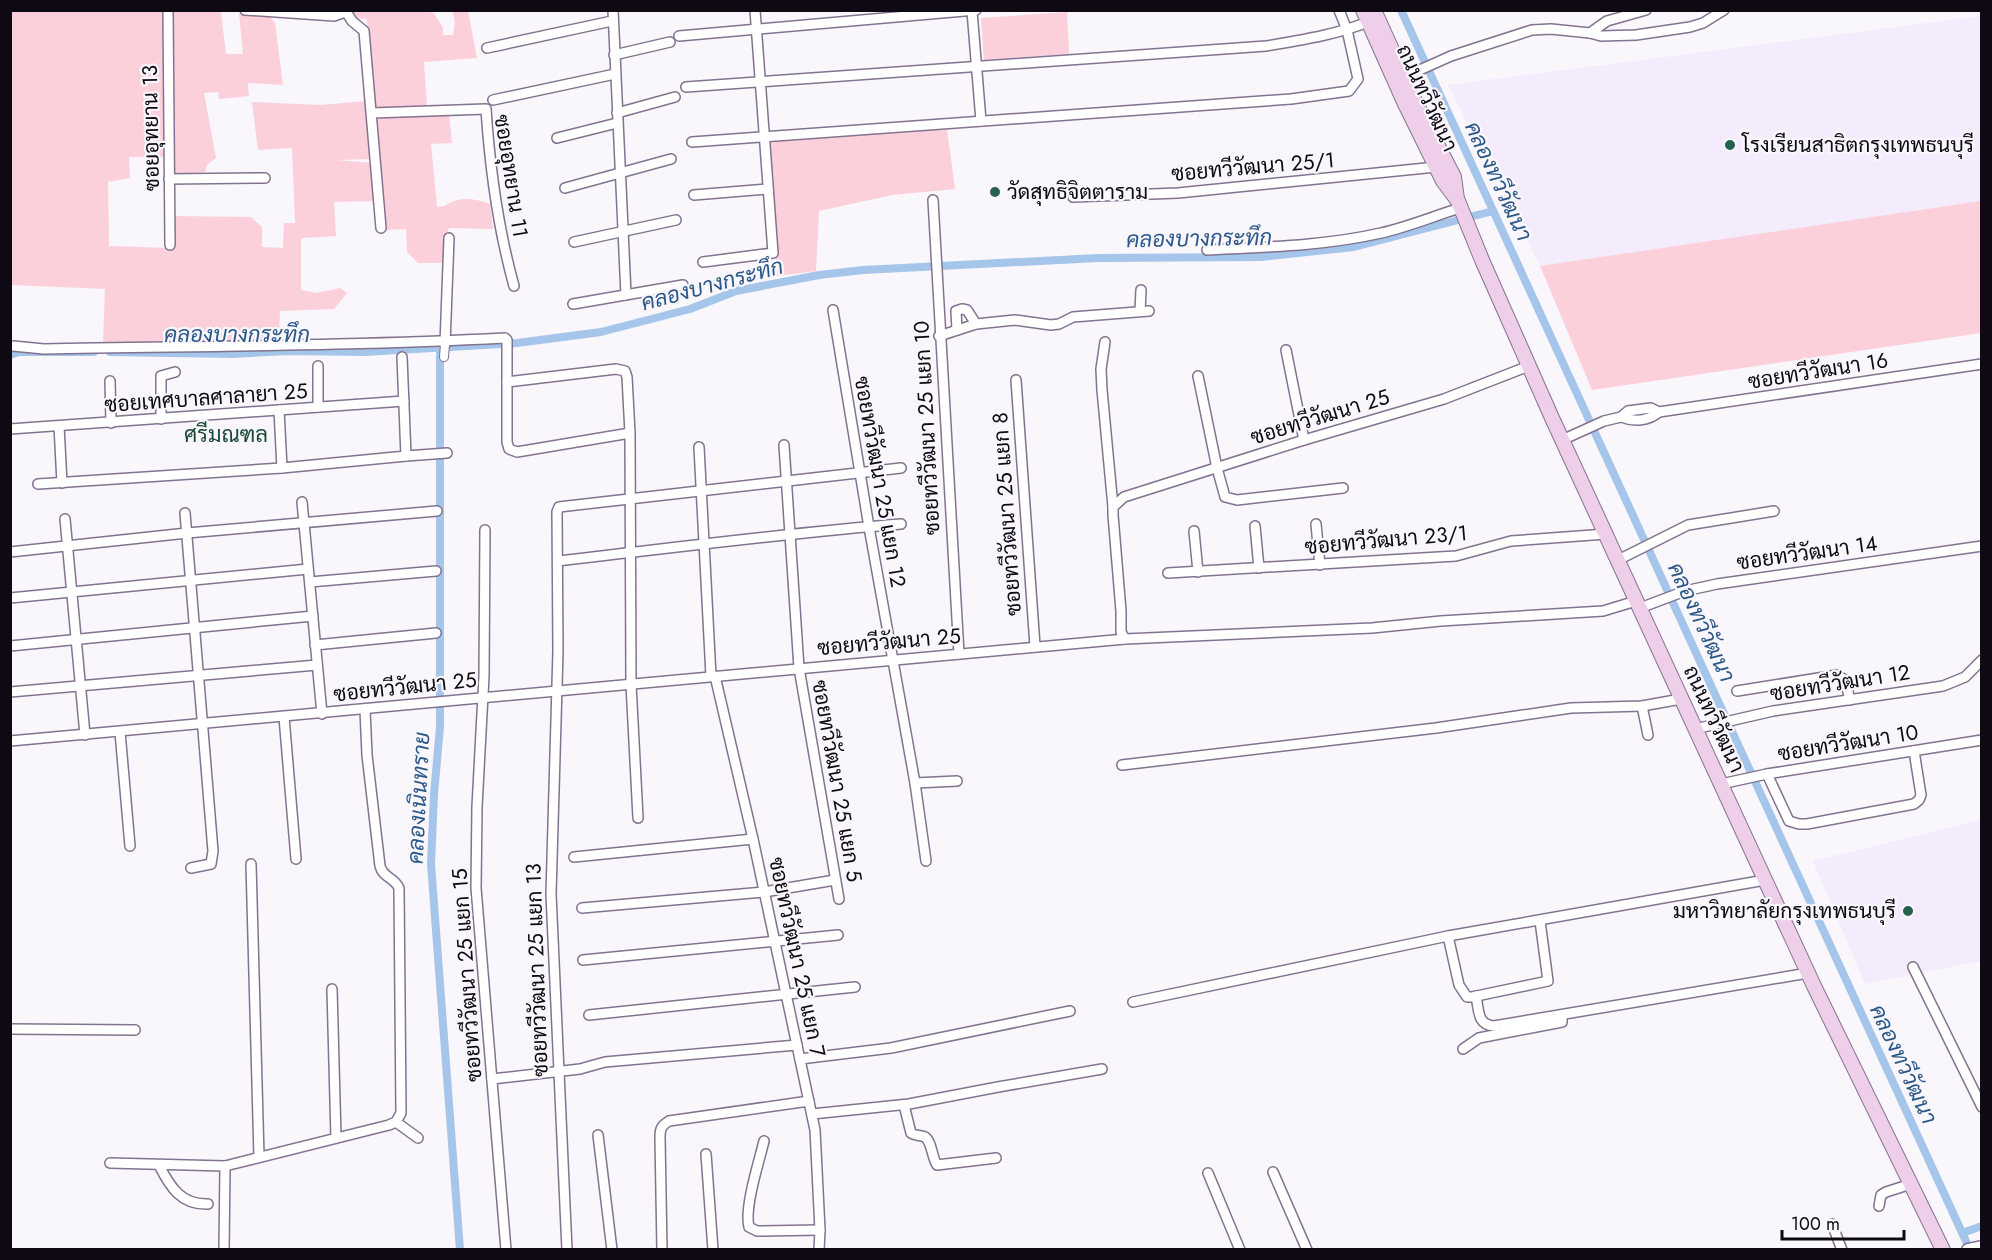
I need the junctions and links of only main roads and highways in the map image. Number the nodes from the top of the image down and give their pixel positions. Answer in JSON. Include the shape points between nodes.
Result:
{"nodes":[{"id":1,"x":1368,"y":14,"type":"edge"},
{"id":2,"x":1462,"y":212,"type":"junction"},
{"id":3,"x":1943,"y":1250,"type":"edge"}],
"edges":[{"from":1,"to":2,"type":"main road","name":"ถนนทวีวัฒนา","via":[[1436,167]]},
{"from":1,"to":2,"type":"main road","name":"ถนนทวีวัฒนา","via":[[1454,177]]},
{"from":2,"to":3,"type":"main road","name":"ถนนทวีวัฒนา","via":[[1681,699]]}]}
